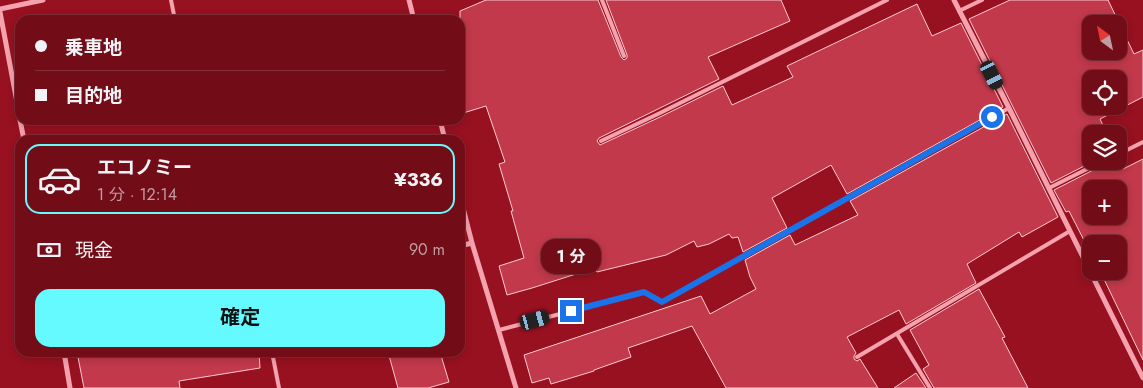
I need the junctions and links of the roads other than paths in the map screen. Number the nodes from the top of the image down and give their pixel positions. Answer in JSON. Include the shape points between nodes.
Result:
{"nodes":[{"id":1,"x":43,"y":0,"type":"edge"},
{"id":2,"x":171,"y":0,"type":"edge"},
{"id":3,"x":409,"y":0,"type":"edge"},
{"id":4,"x":602,"y":0,"type":"edge"},
{"id":5,"x":887,"y":0,"type":"edge"},
{"id":6,"x":954,"y":0,"type":"edge"},
{"id":7,"x":982,"y":0,"type":"edge"},
{"id":8,"x":0,"y":11,"type":"edge"},
{"id":9,"x":959,"y":11,"type":"junction"},
{"id":10,"x":174,"y":15,"type":"edge"},
{"id":11,"x":413,"y":15,"type":"edge"},
{"id":12,"x":6,"y":44,"type":"junction"},
{"id":13,"x":0,"y":46,"type":"edge"},
{"id":14,"x":624,"y":56,"type":"dead end"},
{"id":15,"x":15,"y":92,"type":"edge"},
{"id":16,"x":1009,"y":108,"type":"junction"},
{"id":17,"x":601,"y":141,"type":"dead end"},
{"id":18,"x":1143,"y":142,"type":"edge"},
{"id":19,"x":1127,"y":150,"type":"edge"},
{"id":20,"x":1085,"y":170,"type":"edge"},
{"id":21,"x":1049,"y":188,"type":"junction"},
{"id":22,"x":465,"y":216,"type":"edge"},
{"id":23,"x":1070,"y":231,"type":"junction"},
{"id":24,"x":472,"y":243,"type":"junction"},
{"id":25,"x":465,"y":245,"type":"edge"},
{"id":26,"x":499,"y":330,"type":"junction"},
{"id":27,"x":898,"y":334,"type":"junction"},
{"id":28,"x":65,"y":357,"type":"edge"},
{"id":29,"x":273,"y":357,"type":"edge"},
{"id":30,"x":857,"y":357,"type":"dead end"},
{"id":31,"x":1143,"y":378,"type":"edge"},
{"id":32,"x":70,"y":388,"type":"edge"},
{"id":33,"x":279,"y":388,"type":"edge"},
{"id":34,"x":516,"y":388,"type":"edge"},
{"id":35,"x":930,"y":388,"type":"edge"}],
"edges":[{"from":1,"to":8,"type":"street"},
{"from":2,"to":10,"type":"lane"},
{"from":3,"to":11,"type":"street"},
{"from":4,"to":14,"type":"lane"},
{"from":5,"to":17,"type":"lane"},
{"from":6,"to":9,"type":"street"},
{"from":7,"to":9,"type":"lane"},
{"from":8,"to":12,"type":"street"},
{"from":9,"to":16,"type":"street"},
{"from":12,"to":13,"type":"street"},
{"from":12,"to":15,"type":"street"},
{"from":16,"to":21,"type":"street"},
{"from":16,"to":26,"type":"lane","via":[[662,302],[644,292]]},
{"from":18,"to":19,"type":"lane"},
{"from":20,"to":21,"type":"lane"},
{"from":21,"to":23,"type":"street"},
{"from":22,"to":24,"type":"street"},
{"from":23,"to":27,"type":"lane"},
{"from":23,"to":31,"type":"street"},
{"from":24,"to":25,"type":"street"},
{"from":24,"to":26,"type":"street"},
{"from":26,"to":34,"type":"street"},
{"from":27,"to":30,"type":"lane"},
{"from":27,"to":35,"type":"lane"},
{"from":28,"to":32,"type":"street"},
{"from":29,"to":33,"type":"lane"}]}
